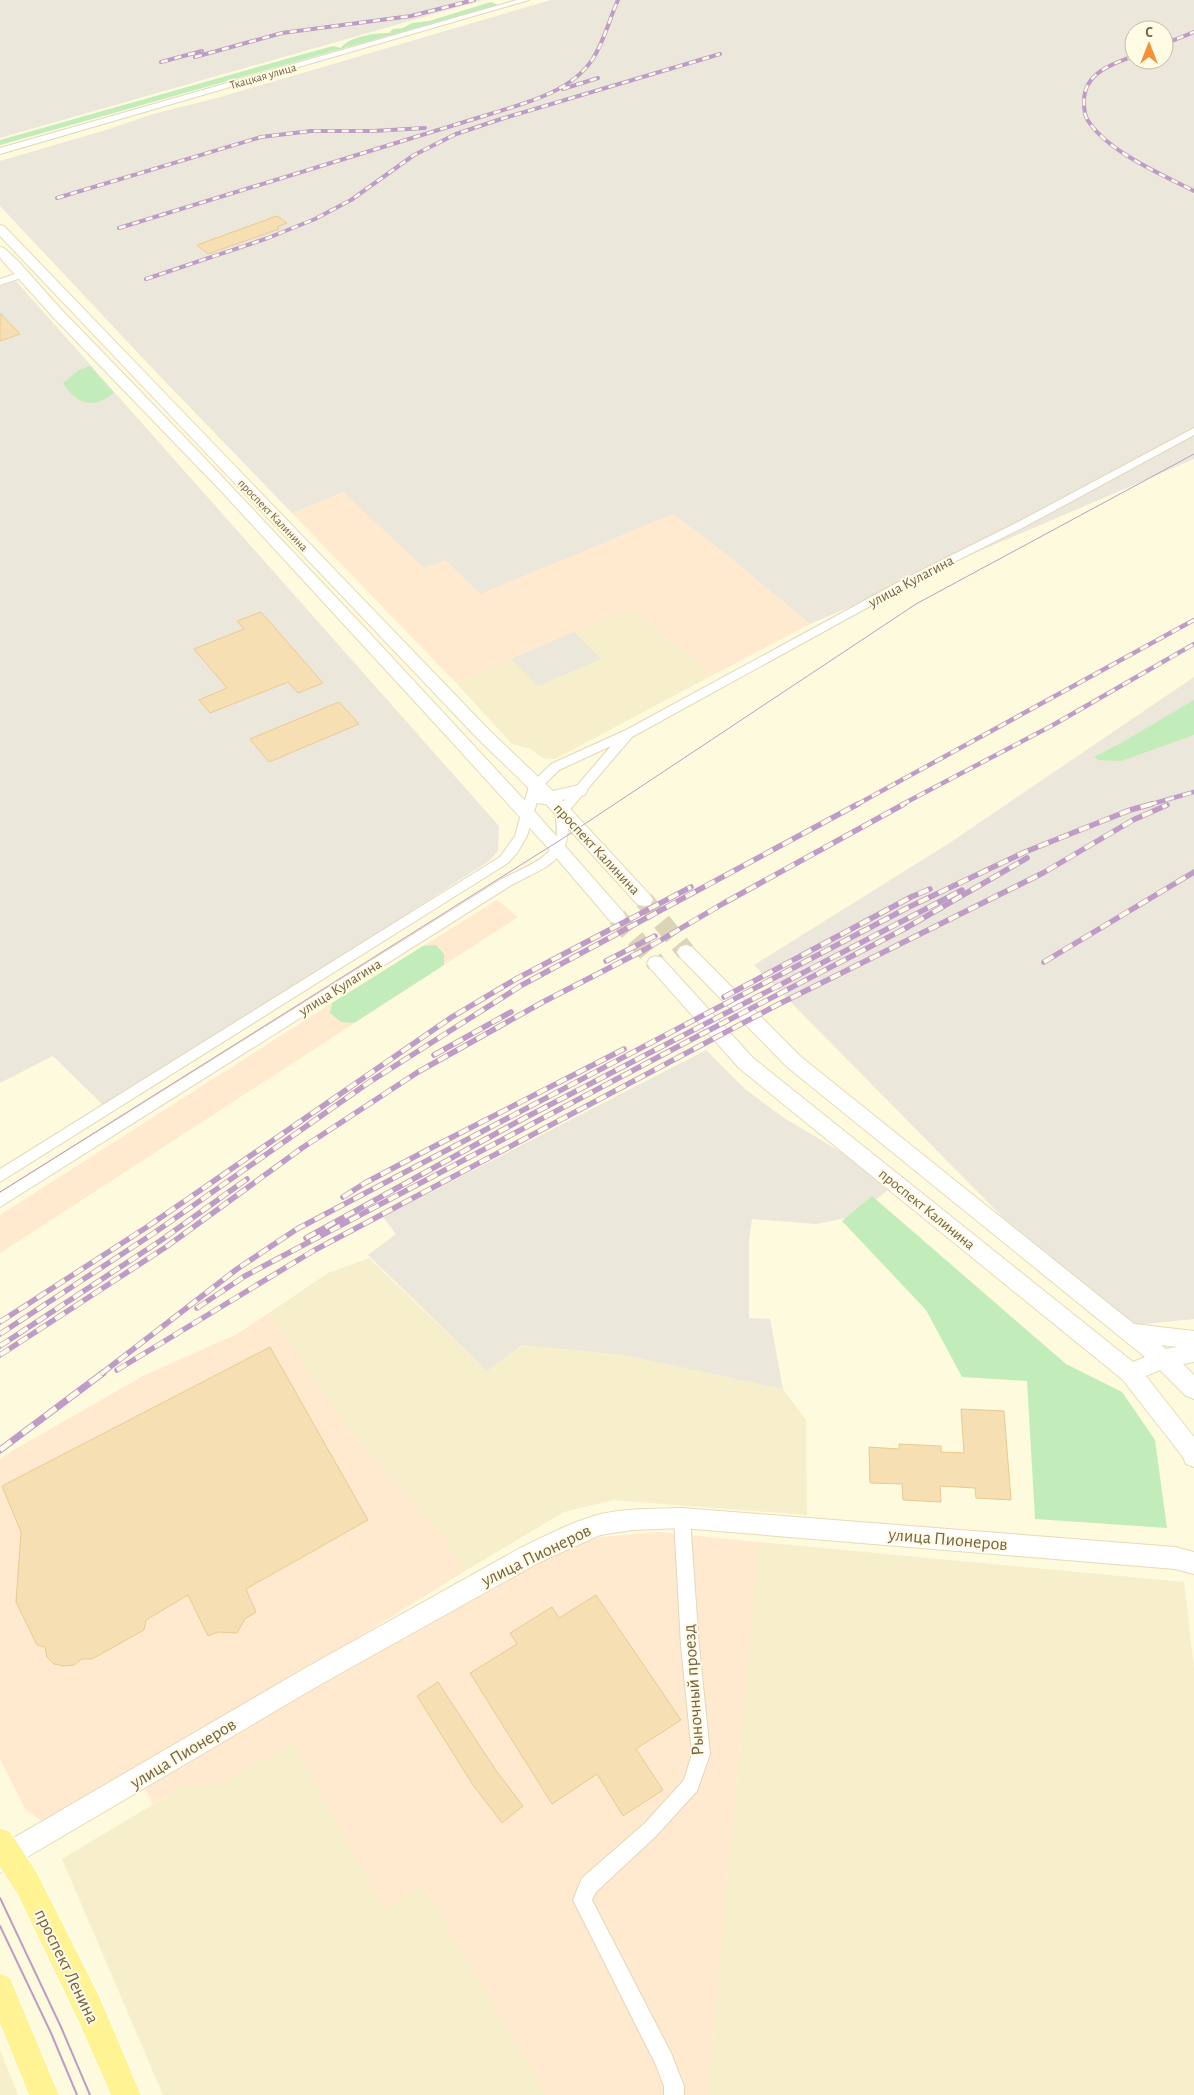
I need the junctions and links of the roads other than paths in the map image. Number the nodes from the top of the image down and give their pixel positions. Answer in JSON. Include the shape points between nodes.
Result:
{"nodes":[{"id":1,"x":525,"y":0,"type":"edge"},
{"id":2,"x":0,"y":151,"type":"edge"},
{"id":3,"x":0,"y":229,"type":"edge"},
{"id":4,"x":0,"y":251,"type":"edge"},
{"id":5,"x":31,"y":272,"type":"junction"},
{"id":6,"x":0,"y":282,"type":"edge"},
{"id":7,"x":1194,"y":431,"type":"edge"},
{"id":8,"x":630,"y":732,"type":"junction"},
{"id":9,"x":579,"y":791,"type":"junction"},
{"id":10,"x":550,"y":798,"type":"junction"},
{"id":11,"x":531,"y":800,"type":"junction"},
{"id":12,"x":561,"y":812,"type":"junction"},
{"id":13,"x":555,"y":842,"type":"junction"},
{"id":14,"x":644,"y":900,"type":"tunnel mouth"},
{"id":15,"x":617,"y":917,"type":"tunnel mouth"},
{"id":16,"x":686,"y":952,"type":"tunnel mouth"},
{"id":17,"x":656,"y":963,"type":"tunnel mouth"},
{"id":18,"x":74,"y":1129,"type":"junction"},
{"id":19,"x":90,"y":1144,"type":"junction"},
{"id":20,"x":0,"y":1176,"type":"edge"},
{"id":21,"x":0,"y":1201,"type":"edge"},
{"id":22,"x":1128,"y":1332,"type":"junction"},
{"id":23,"x":1194,"y":1340,"type":"edge"},
{"id":24,"x":1102,"y":1350,"type":"junction"},
{"id":25,"x":1194,"y":1353,"type":"edge"},
{"id":26,"x":1163,"y":1359,"type":"junction"},
{"id":27,"x":1131,"y":1373,"type":"junction"},
{"id":28,"x":1194,"y":1388,"type":"edge"},
{"id":29,"x":1194,"y":1457,"type":"edge"},
{"id":30,"x":682,"y":1518,"type":"junction"},
{"id":31,"x":1194,"y":1563,"type":"edge"},
{"id":32,"x":3,"y":1852,"type":"edge"},
{"id":33,"x":0,"y":1988,"type":"edge"},
{"id":34,"x":44,"y":2095,"type":"edge"},
{"id":35,"x":126,"y":2095,"type":"edge"},
{"id":36,"x":674,"y":2095,"type":"edge"}],
"edges":[{"from":1,"to":2,"type":"street","name":"Ткацкая улица"},
{"from":3,"to":5,"type":"main road","name":"проспект Калинина"},
{"from":4,"to":5,"type":"main road","name":"проспект Калинина"},
{"from":5,"to":6,"type":"street"},
{"from":5,"to":11,"type":"main road","name":"проспект Калинина","via":[[478,728]]},
{"from":5,"to":11,"type":"main road","name":"проспект Калинина","via":[[64,321],[214,476],[508,792]]},
{"from":7,"to":8,"type":"street","name":"улица Кулагина"},
{"from":8,"to":9,"type":"street","name":"улица Кулагина"},
{"from":8,"to":11,"type":"street","name":"улица Кулагина","via":[[556,767]]},
{"from":9,"to":10,"type":"main road","name":"проспект Калинина"},
{"from":9,"to":12,"type":"street","name":"улица Кулагина"},
{"from":10,"to":11,"type":"main road","name":"проспект Калинина"},
{"from":10,"to":12,"type":"main road","name":"проспект Калинина"},
{"from":11,"to":13,"type":"main road","name":"проспект Калинина"},
{"from":11,"to":18,"type":"street","name":"улица Кулагина","via":[[521,836],[504,860]]},
{"from":12,"to":13,"type":"street","via":[[562,839]]},
{"from":12,"to":14,"type":"main road","name":"проспект Калинина"},
{"from":13,"to":15,"type":"main road","name":"проспект Калинина"},
{"from":13,"to":19,"type":"street","name":"улица Кулагина","via":[[540,866],[505,883]]},
{"from":16,"to":22,"type":"main road","via":[[793,1061]]},
{"from":17,"to":24,"type":"main road","name":"проспект Калинина","via":[[746,1063]]},
{"from":18,"to":19,"type":"street"},
{"from":18,"to":20,"type":"street","name":"улица Кулагина"},
{"from":19,"to":21,"type":"street","name":"улица Кулагина"},
{"from":22,"to":23,"type":"main road"},
{"from":22,"to":24,"type":"main road"},
{"from":22,"to":26,"type":"main road"},
{"from":24,"to":27,"type":"main road","name":"проспект Калинина"},
{"from":25,"to":26,"type":"main road"},
{"from":26,"to":27,"type":"main road"},
{"from":26,"to":28,"type":"main road"},
{"from":27,"to":29,"type":"main road","name":"проспект Калинина"},
{"from":30,"to":31,"type":"main road","name":"улица Пионеров","via":[[1166,1557]]},
{"from":30,"to":32,"type":"main road","name":"улица Пионеров","via":[[600,1525],[530,1555]]},
{"from":30,"to":36,"type":"street","name":"Рыночный проезд","via":[[701,1754],[692,1785],[650,1830],[589,1885],[582,1900],[664,2060]]},
{"from":32,"to":35,"type":"main road","name":"проспект Ленина","via":[[26,1883],[85,2001]]},
{"from":33,"to":34,"type":"main road"}]}
